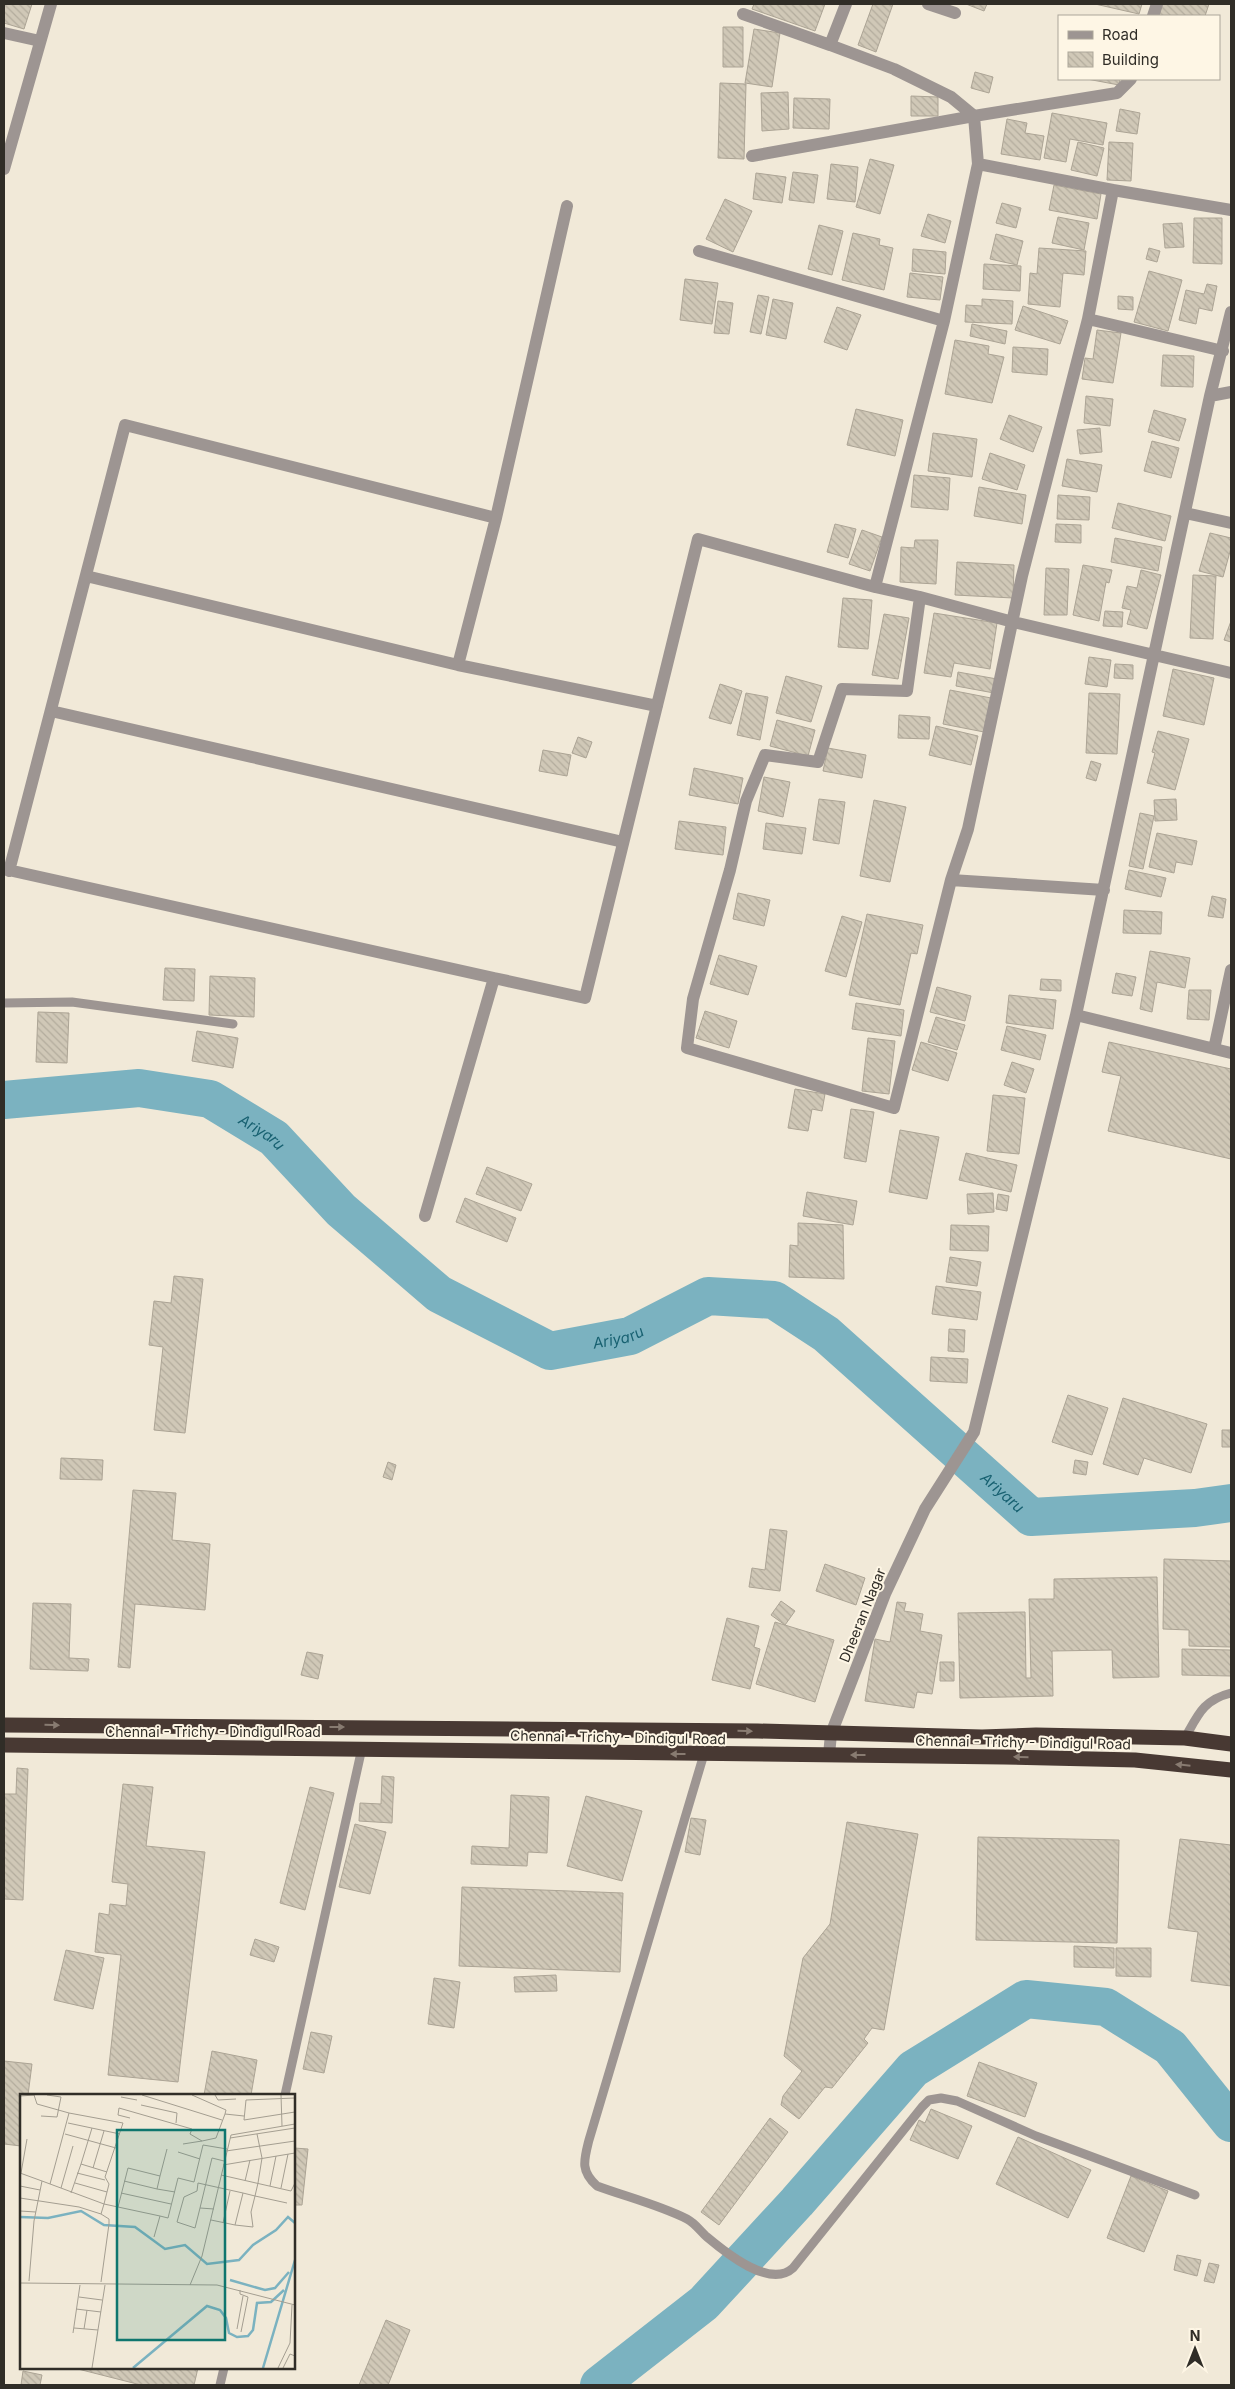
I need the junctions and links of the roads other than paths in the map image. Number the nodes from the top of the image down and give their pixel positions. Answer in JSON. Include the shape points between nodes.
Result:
{"nodes":[{"id":1,"x":51,"y":4,"type":"edge"},
{"id":2,"x":846,"y":4,"type":"edge"},
{"id":3,"x":928,"y":4,"type":"edge"},
{"id":4,"x":955,"y":13,"type":"dead end"},
{"id":5,"x":743,"y":14,"type":"dead end"},
{"id":6,"x":4,"y":33,"type":"edge"},
{"id":7,"x":40,"y":41,"type":"junction"},
{"id":8,"x":830,"y":45,"type":"junction"},
{"id":9,"x":1129,"y":80,"type":"edge"},
{"id":10,"x":974,"y":116,"type":"junction"},
{"id":11,"x":752,"y":156,"type":"dead end"},
{"id":12,"x":978,"y":164,"type":"junction"},
{"id":13,"x":4,"y":169,"type":"edge"},
{"id":14,"x":1113,"y":190,"type":"junction"},
{"id":15,"x":567,"y":206,"type":"dead end"},
{"id":16,"x":1231,"y":210,"type":"edge"},
{"id":17,"x":699,"y":251,"type":"dead end"},
{"id":18,"x":1231,"y":312,"type":"edge"},
{"id":19,"x":1088,"y":319,"type":"junction"},
{"id":20,"x":944,"y":321,"type":"junction"},
{"id":21,"x":1223,"y":351,"type":"junction"},
{"id":22,"x":1231,"y":392,"type":"edge"},
{"id":23,"x":1210,"y":396,"type":"junction"},
{"id":24,"x":1185,"y":513,"type":"junction"},
{"id":25,"x":496,"y":518,"type":"junction"},
{"id":26,"x":1231,"y":523,"type":"edge"},
{"id":27,"x":86,"y":576,"type":"junction"},
{"id":28,"x":875,"y":587,"type":"junction"},
{"id":29,"x":920,"y":597,"type":"junction"},
{"id":30,"x":1013,"y":622,"type":"junction"},
{"id":31,"x":1154,"y":654,"type":"junction"},
{"id":32,"x":458,"y":665,"type":"junction"},
{"id":33,"x":1231,"y":673,"type":"edge"},
{"id":34,"x":657,"y":706,"type":"junction"},
{"id":35,"x":51,"y":711,"type":"junction"},
{"id":36,"x":623,"y":842,"type":"junction"},
{"id":37,"x":7,"y":870,"type":"edge"},
{"id":38,"x":952,"y":880,"type":"junction"},
{"id":39,"x":1104,"y":890,"type":"junction"},
{"id":40,"x":1231,"y":970,"type":"edge"},
{"id":41,"x":494,"y":978,"type":"junction"},
{"id":42,"x":4,"y":1003,"type":"edge"},
{"id":43,"x":1076,"y":1015,"type":"junction"},
{"id":44,"x":233,"y":1024,"type":"dead end"},
{"id":45,"x":1214,"y":1049,"type":"junction"},
{"id":46,"x":1231,"y":1053,"type":"edge"},
{"id":47,"x":426,"y":1216,"type":"dead end"},
{"id":48,"x":1231,"y":1693,"type":"edge"},
{"id":49,"x":4,"y":1724,"type":"edge"},
{"id":50,"x":831,"y":1734,"type":"junction"},
{"id":51,"x":1185,"y":1738,"type":"junction"},
{"id":52,"x":1231,"y":1744,"type":"edge"},
{"id":53,"x":4,"y":1745,"type":"edge"},
{"id":54,"x":362,"y":1748,"type":"junction"},
{"id":55,"x":704,"y":1754,"type":"junction"},
{"id":56,"x":829,"y":1755,"type":"junction"},
{"id":57,"x":1231,"y":1770,"type":"edge"},
{"id":58,"x":285,"y":2094,"type":"edge"},
{"id":59,"x":1195,"y":2195,"type":"dead end"},
{"id":60,"x":224,"y":2369,"type":"edge"},
{"id":61,"x":220,"y":2385,"type":"edge"}],
"edges":[{"from":1,"to":7,"type":"street"},
{"from":2,"to":8,"type":"street"},
{"from":3,"to":4,"type":"street"},
{"from":5,"to":8,"type":"street"},
{"from":6,"to":7,"type":"street"},
{"from":7,"to":13,"type":"street"},
{"from":8,"to":10,"type":"street","via":[[894,69],[951,97]]},
{"from":9,"to":10,"type":"street","via":[[1117,94]]},
{"from":10,"to":11,"type":"street"},
{"from":10,"to":12,"type":"street"},
{"from":12,"to":14,"type":"street"},
{"from":12,"to":20,"type":"street"},
{"from":14,"to":16,"type":"street"},
{"from":14,"to":19,"type":"street"},
{"from":15,"to":25,"type":"street"},
{"from":17,"to":20,"type":"street"},
{"from":18,"to":21,"type":"street","name":"Dheeran Nagar"},
{"from":19,"to":21,"type":"street"},
{"from":19,"to":30,"type":"street"},
{"from":20,"to":28,"type":"street"},
{"from":21,"to":23,"type":"street","name":"Dheeran Nagar"},
{"from":22,"to":23,"type":"street"},
{"from":23,"to":24,"type":"street","name":"Dheeran Nagar"},
{"from":24,"to":26,"type":"street"},
{"from":24,"to":31,"type":"street","name":"Dheeran Nagar"},
{"from":25,"to":27,"type":"street","via":[[125,425]]},
{"from":25,"to":32,"type":"street"},
{"from":27,"to":32,"type":"street"},
{"from":27,"to":35,"type":"street"},
{"from":28,"to":29,"type":"street"},
{"from":28,"to":34,"type":"street","via":[[698,539]]},
{"from":29,"to":30,"type":"street"},
{"from":29,"to":38,"type":"street","via":[[907,691],[842,690],[818,762],[765,755],[746,801],[693,999],[688,1048],[894,1108]]},
{"from":30,"to":31,"type":"street"},
{"from":30,"to":38,"type":"street","via":[[968,829]]},
{"from":31,"to":33,"type":"street"},
{"from":31,"to":39,"type":"street","name":"Dheeran Nagar"},
{"from":32,"to":34,"type":"street"},
{"from":34,"to":36,"type":"street"},
{"from":35,"to":36,"type":"street"},
{"from":35,"to":37,"type":"street"},
{"from":36,"to":41,"type":"street","via":[[585,998]]},
{"from":37,"to":41,"type":"street"},
{"from":38,"to":39,"type":"street"},
{"from":39,"to":43,"type":"street","name":"Dheeran Nagar"},
{"from":40,"to":45,"type":"street"},
{"from":41,"to":47,"type":"street"},
{"from":42,"to":44,"type":"lane","via":[[72,1002]]},
{"from":43,"to":45,"type":"street"},
{"from":43,"to":50,"type":"street","name":"Dheeran Nagar","via":[[974,1432],[925,1509],[885,1594]]},
{"from":45,"to":46,"type":"street"},
{"from":48,"to":51,"type":"lane","via":[[1218,1696],[1201,1708]]},
{"from":49,"to":50,"type":"highway","name":"Chennai - Trichy - Dindigul Road","one_way":true},
{"from":50,"to":51,"type":"highway","name":"Chennai - Trichy - Dindigul Road"},
{"from":50,"to":56,"type":"street","name":"Dheeran Nagar"},
{"from":51,"to":52,"type":"highway","name":"Chennai - Trichy - Dindigul Road"},
{"from":53,"to":54,"type":"highway","name":"Chennai - Trichy - Dindigul Road"},
{"from":55,"to":54,"type":"highway","name":"Chennai - Trichy - Dindigul Road","one_way":true},
{"from":54,"to":58,"type":"lane"},
{"from":55,"to":56,"type":"highway","name":"Chennai - Trichy - Dindigul Road"},
{"from":55,"to":59,"type":"lane","via":[[589,2140],[585,2173],[597,2186],[689,2220],[708,2238],[759,2273],[776,2276],[788,2273],[929,2100],[941,2098],[957,2101],[1036,2136]]},
{"from":57,"to":56,"type":"highway","name":"Chennai - Trichy - Dindigul Road","one_way":true,"via":[[1135,1760]]},
{"from":60,"to":61,"type":"lane"}]}
